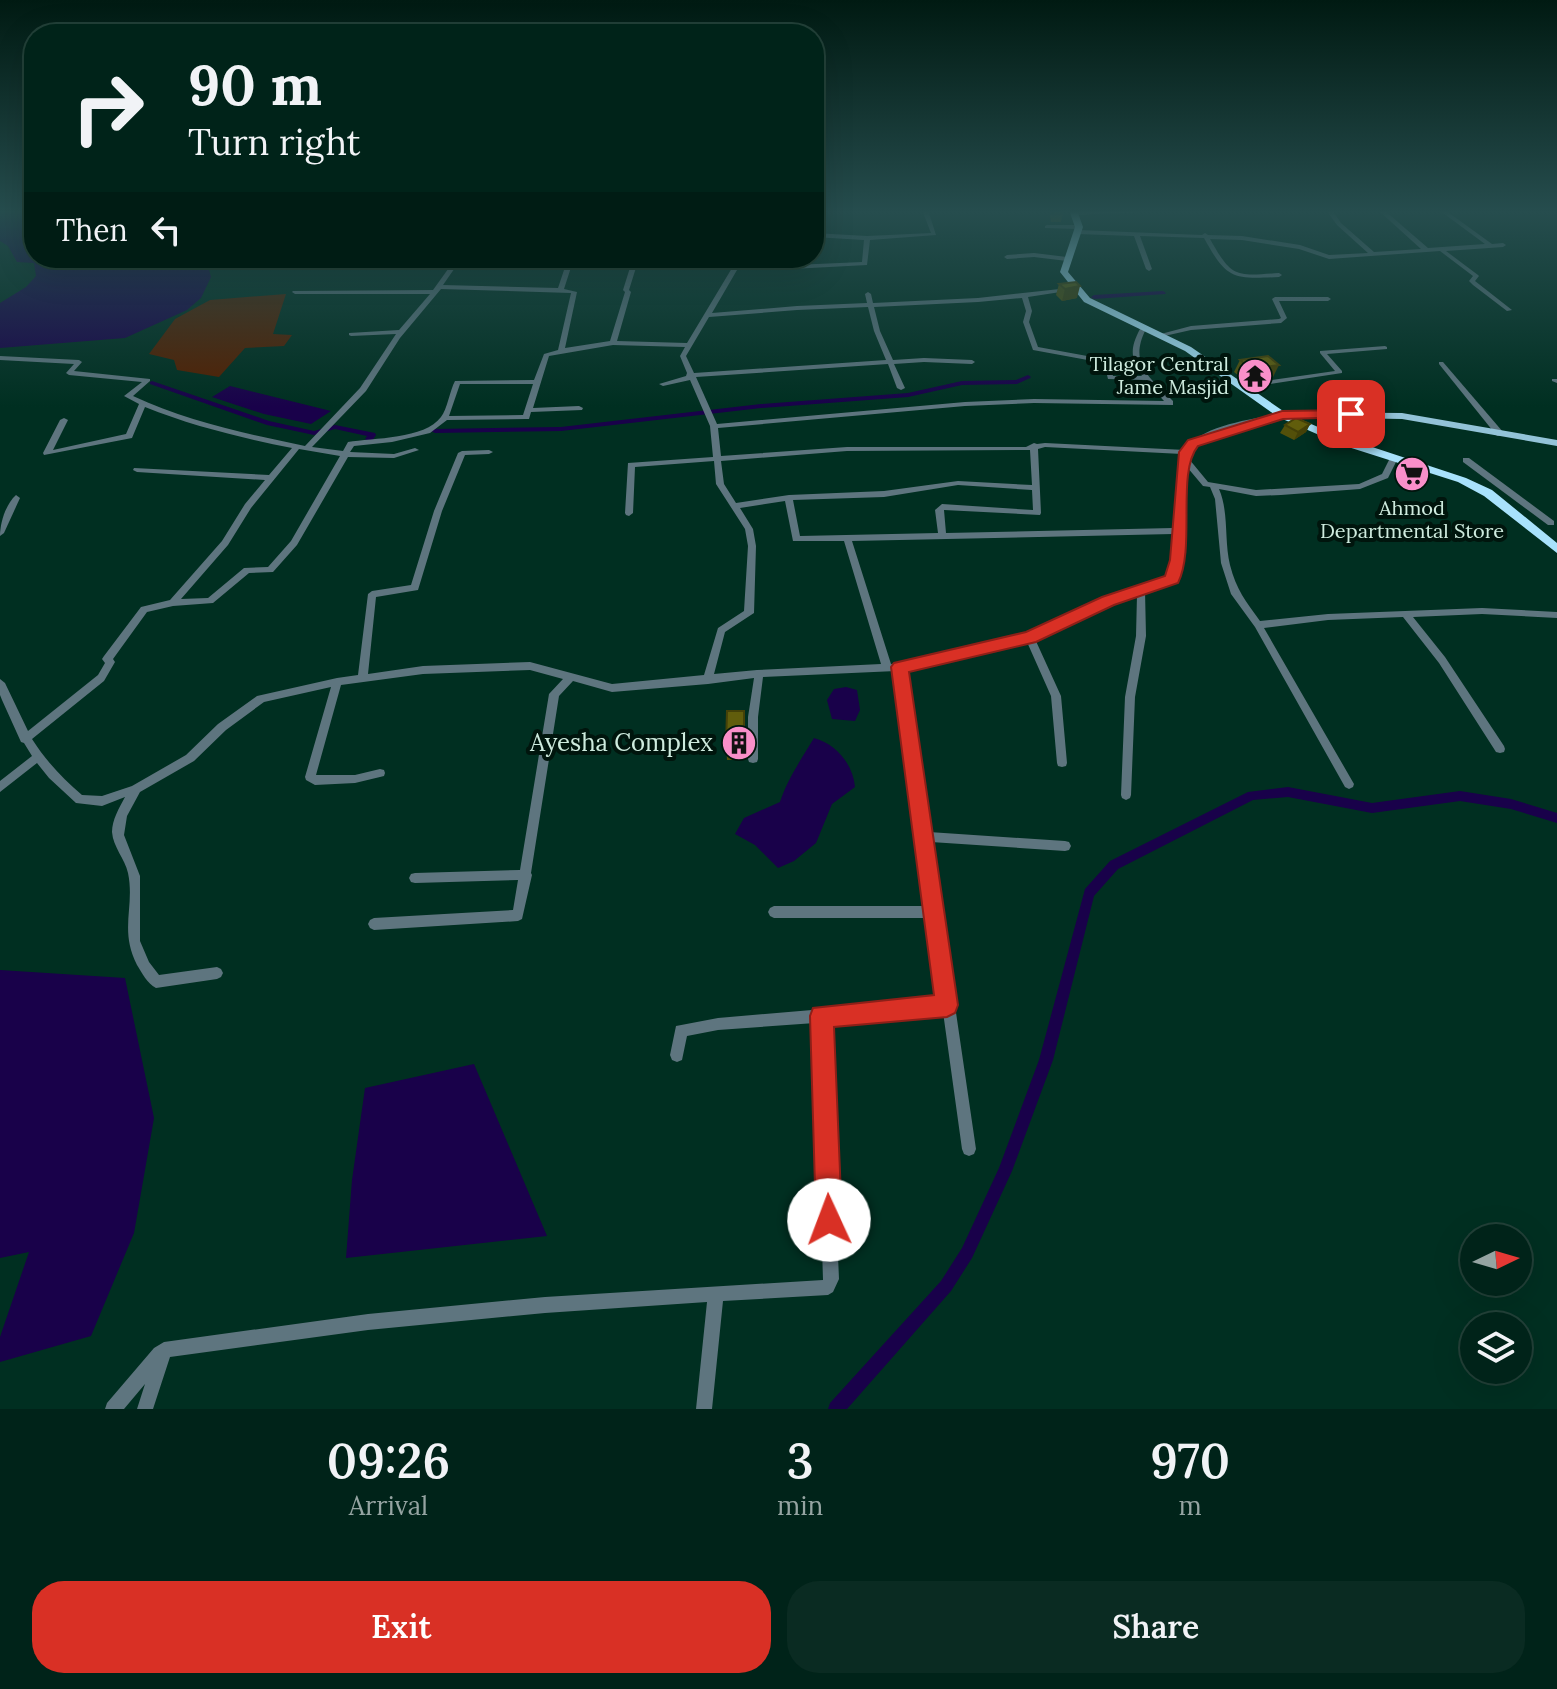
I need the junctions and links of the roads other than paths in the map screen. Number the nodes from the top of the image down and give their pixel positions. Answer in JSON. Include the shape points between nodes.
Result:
{"nodes":[{"id":1,"x":446,"y":276,"type":"edge"},
{"id":2,"x":565,"y":276,"type":"edge"},
{"id":3,"x":630,"y":276,"type":"edge"},
{"id":4,"x":730,"y":276,"type":"edge"},
{"id":5,"x":1066,"y":276,"type":"edge"},
{"id":6,"x":1238,"y":276,"type":"edge"},
{"id":7,"x":1265,"y":276,"type":"edge"},
{"id":8,"x":1476,"y":276,"type":"edge"},
{"id":9,"x":1073,"y":288,"type":"junction"},
{"id":10,"x":436,"y":290,"type":"junction"},
{"id":11,"x":560,"y":290,"type":"junction"},
{"id":12,"x":295,"y":292,"type":"dead end"},
{"id":13,"x":868,"y":294,"type":"dead end"},
{"id":14,"x":1024,"y":295,"type":"junction"},
{"id":15,"x":1328,"y":299,"type":"dead end"},
{"id":16,"x":873,"y":303,"type":"junction"},
{"id":17,"x":1509,"y":310,"type":"dead end"},
{"id":18,"x":707,"y":315,"type":"junction"},
{"id":19,"x":1143,"y":329,"type":"junction"},
{"id":20,"x":400,"y":332,"type":"junction"},
{"id":21,"x":351,"y":334,"type":"dead end"},
{"id":22,"x":1160,"y":335,"type":"junction"},
{"id":23,"x":613,"y":343,"type":"junction"},
{"id":24,"x":687,"y":345,"type":"junction"},
{"id":25,"x":1385,"y":348,"type":"dead end"},
{"id":26,"x":561,"y":351,"type":"junction"},
{"id":27,"x":0,"y":358,"type":"edge"},
{"id":28,"x":972,"y":362,"type":"dead end"},
{"id":29,"x":890,"y":363,"type":"junction"},
{"id":30,"x":1441,"y":363,"type":"dead end"},
{"id":31,"x":691,"y":376,"type":"junction"},
{"id":32,"x":1143,"y":378,"type":"junction"},
{"id":33,"x":536,"y":382,"type":"junction"},
{"id":34,"x":663,"y":384,"type":"dead end"},
{"id":35,"x":1244,"y":386,"type":"junction"},
{"id":36,"x":901,"y":388,"type":"dead end"},
{"id":37,"x":142,"y":405,"type":"junction"},
{"id":38,"x":579,"y":408,"type":"dead end"},
{"id":39,"x":528,"y":410,"type":"junction"},
{"id":40,"x":1351,"y":414,"type":"junction"},
{"id":41,"x":1282,"y":415,"type":"junction"},
{"id":42,"x":445,"y":418,"type":"junction"},
{"id":43,"x":64,"y":420,"type":"dead end"},
{"id":44,"x":712,"y":421,"type":"junction"},
{"id":45,"x":1500,"y":434,"type":"junction"},
{"id":46,"x":1346,"y":443,"type":"junction"},
{"id":47,"x":1557,"y":443,"type":"edge"},
{"id":48,"x":1034,"y":445,"type":"junction"},
{"id":49,"x":304,"y":446,"type":"junction"},
{"id":50,"x":415,"y":450,"type":"dead end"},
{"id":51,"x":489,"y":452,"type":"dead end"},
{"id":52,"x":343,"y":453,"type":"junction"},
{"id":53,"x":1185,"y":456,"type":"junction"},
{"id":54,"x":719,"y":457,"type":"junction"},
{"id":55,"x":1394,"y":458,"type":"junction"},
{"id":56,"x":1466,"y":460,"type":"dead end"},
{"id":57,"x":137,"y":470,"type":"dead end"},
{"id":58,"x":270,"y":478,"type":"junction"},
{"id":59,"x":1213,"y":485,"type":"junction"},
{"id":60,"x":1036,"y":488,"type":"junction"},
{"id":61,"x":16,"y":498,"type":"dead end"},
{"id":62,"x":789,"y":498,"type":"junction"},
{"id":63,"x":735,"y":506,"type":"junction"},
{"id":64,"x":629,"y":513,"type":"dead end"},
{"id":65,"x":1554,"y":523,"type":"edge"},
{"id":66,"x":1532,"y":527,"type":"junction"},
{"id":67,"x":1178,"y":531,"type":"junction"},
{"id":68,"x":0,"y":533,"type":"edge"},
{"id":69,"x":942,"y":535,"type":"junction"},
{"id":70,"x":847,"y":537,"type":"junction"},
{"id":71,"x":1557,"y":549,"type":"edge"},
{"id":72,"x":1141,"y":590,"type":"junction"},
{"id":73,"x":173,"y":603,"type":"junction"},
{"id":74,"x":1557,"y":615,"type":"edge"},
{"id":75,"x":1407,"y":616,"type":"junction"},
{"id":76,"x":1258,"y":625,"type":"junction"},
{"id":77,"x":1030,"y":638,"type":"junction"},
{"id":78,"x":894,"y":668,"type":"junction"},
{"id":79,"x":759,"y":674,"type":"junction"},
{"id":80,"x":572,"y":676,"type":"junction"},
{"id":81,"x":363,"y":677,"type":"junction"},
{"id":82,"x":708,"y":680,"type":"junction"},
{"id":83,"x":337,"y":682,"type":"junction"},
{"id":84,"x":0,"y":683,"type":"edge"},
{"id":85,"x":25,"y":739,"type":"junction"},
{"id":86,"x":1500,"y":749,"type":"dead end"},
{"id":87,"x":38,"y":757,"type":"junction"},
{"id":88,"x":753,"y":759,"type":"dead end"},
{"id":89,"x":1062,"y":763,"type":"dead end"},
{"id":90,"x":380,"y":773,"type":"dead end"},
{"id":91,"x":1349,"y":784,"type":"dead end"},
{"id":92,"x":0,"y":787,"type":"edge"},
{"id":93,"x":136,"y":789,"type":"junction"},
{"id":94,"x":1126,"y":795,"type":"dead end"},
{"id":95,"x":923,"y":837,"type":"junction"},
{"id":96,"x":1065,"y":846,"type":"dead end"},
{"id":97,"x":526,"y":875,"type":"junction"},
{"id":98,"x":415,"y":878,"type":"dead end"},
{"id":99,"x":774,"y":912,"type":"dead end"},
{"id":100,"x":933,"y":912,"type":"junction"},
{"id":101,"x":374,"y":924,"type":"dead end"},
{"id":102,"x":217,"y":973,"type":"dead end"},
{"id":103,"x":947,"y":1005,"type":"junction"},
{"id":104,"x":821,"y":1016,"type":"junction"},
{"id":105,"x":677,"y":1055,"type":"dead end"},
{"id":106,"x":969,"y":1149,"type":"dead end"},
{"id":107,"x":716,"y":1294,"type":"junction"},
{"id":108,"x":164,"y":1350,"type":"junction"},
{"id":109,"x":113,"y":1409,"type":"edge"},
{"id":110,"x":145,"y":1409,"type":"edge"},
{"id":111,"x":704,"y":1409,"type":"edge"}],
"edges":[{"from":1,"to":10,"type":"street"},
{"from":2,"to":11,"type":"street"},
{"from":3,"to":23,"type":"street"},
{"from":4,"to":18,"type":"street"},
{"from":5,"to":9,"type":"highway"},
{"from":6,"to":7,"type":"street"},
{"from":8,"to":17,"type":"street","via":[[1472,281]]},
{"from":9,"to":14,"type":"street"},
{"from":9,"to":19,"type":"highway"},
{"from":10,"to":11,"type":"street"},
{"from":10,"to":12,"type":"street"},
{"from":10,"to":20,"type":"street"},
{"from":11,"to":26,"type":"street","via":[[574,292]]},
{"from":13,"to":16,"type":"street"},
{"from":14,"to":16,"type":"street"},
{"from":14,"to":32,"type":"street","via":[[1035,349],[1107,361],[1110,378]]},
{"from":15,"to":22,"type":"street","via":[[1275,299],[1281,321]]},
{"from":16,"to":18,"type":"street"},
{"from":16,"to":29,"type":"street"},
{"from":18,"to":24,"type":"street"},
{"from":19,"to":22,"type":"highway"},
{"from":19,"to":32,"type":"street","via":[[1136,342]]},
{"from":20,"to":21,"type":"street"},
{"from":20,"to":49,"type":"street","via":[[363,389]]},
{"from":22,"to":35,"type":"highway"},
{"from":23,"to":24,"type":"street"},
{"from":23,"to":26,"type":"street"},
{"from":24,"to":31,"type":"street","via":[[683,356]]},
{"from":25,"to":35,"type":"street","via":[[1322,352],[1337,374]]},
{"from":26,"to":33,"type":"street","via":[[546,355]]},
{"from":27,"to":37,"type":"street","via":[[79,362],[69,373],[148,380],[128,396]]},
{"from":28,"to":29,"type":"street"},
{"from":29,"to":31,"type":"street"},
{"from":29,"to":36,"type":"street"},
{"from":30,"to":45,"type":"street"},
{"from":31,"to":34,"type":"street"},
{"from":31,"to":44,"type":"street"},
{"from":32,"to":44,"type":"street","via":[[1170,403],[1034,401]]},
{"from":33,"to":39,"type":"street"},
{"from":33,"to":42,"type":"street","via":[[457,382]]},
{"from":35,"to":41,"type":"highway"},
{"from":37,"to":43,"type":"street","via":[[129,436],[47,453]]},
{"from":37,"to":49,"type":"street"},
{"from":38,"to":39,"type":"street"},
{"from":39,"to":42,"type":"street","via":[[526,417]]},
{"from":40,"to":41,"type":"main road"},
{"from":40,"to":45,"type":"main road","via":[[1402,416]]},
{"from":40,"to":46,"type":"highway","via":[[1340,424]]},
{"from":41,"to":46,"type":"highway"},
{"from":41,"to":53,"type":"street","via":[[1193,443]]},
{"from":42,"to":52,"type":"street","via":[[427,431],[351,444]]},
{"from":44,"to":54,"type":"street"},
{"from":45,"to":47,"type":"main road"},
{"from":46,"to":55,"type":"highway"},
{"from":48,"to":53,"type":"street"},
{"from":48,"to":54,"type":"street"},
{"from":48,"to":60,"type":"street"},
{"from":49,"to":52,"type":"street"},
{"from":49,"to":58,"type":"street"},
{"from":50,"to":52,"type":"street"},
{"from":51,"to":81,"type":"street","via":[[462,453],[415,588],[372,594]]},
{"from":52,"to":73,"type":"street","via":[[309,521],[270,570],[247,570],[210,601]]},
{"from":53,"to":59,"type":"street","via":[[1206,484]]},
{"from":53,"to":67,"type":"street"},
{"from":54,"to":63,"type":"street","via":[[720,484]]},
{"from":54,"to":64,"type":"street","via":[[631,465]]},
{"from":55,"to":59,"type":"street","via":[[1385,476],[1360,486],[1256,493]]},
{"from":55,"to":66,"type":"highway","via":[[1488,493]]},
{"from":56,"to":65,"type":"street"},
{"from":57,"to":58,"type":"street"},
{"from":58,"to":73,"type":"street","via":[[225,543]]},
{"from":59,"to":76,"type":"street","via":[[1225,563],[1235,594]]},
{"from":60,"to":62,"type":"street","via":[[958,483],[884,494]]},
{"from":60,"to":69,"type":"street","via":[[1035,513],[939,508]]},
{"from":61,"to":68,"type":"street"},
{"from":62,"to":63,"type":"street"},
{"from":62,"to":70,"type":"street","via":[[796,539]]},
{"from":63,"to":82,"type":"street","via":[[752,546],[749,613],[721,630]]},
{"from":65,"to":66,"type":"street"},
{"from":66,"to":71,"type":"highway"},
{"from":67,"to":69,"type":"street"},
{"from":67,"to":72,"type":"street","via":[[1172,579]]},
{"from":69,"to":70,"type":"street"},
{"from":70,"to":78,"type":"street"},
{"from":72,"to":77,"type":"street"},
{"from":72,"to":94,"type":"street"},
{"from":73,"to":85,"type":"street","via":[[144,609],[107,659],[101,678]]},
{"from":74,"to":75,"type":"street","via":[[1482,611]]},
{"from":75,"to":76,"type":"street"},
{"from":75,"to":86,"type":"street"},
{"from":76,"to":91,"type":"street"},
{"from":77,"to":78,"type":"street"},
{"from":77,"to":89,"type":"street","via":[[1056,696]]},
{"from":78,"to":79,"type":"street"},
{"from":78,"to":95,"type":"street"},
{"from":79,"to":82,"type":"street"},
{"from":79,"to":88,"type":"street"},
{"from":80,"to":81,"type":"street","via":[[530,666]]},
{"from":80,"to":82,"type":"street","via":[[612,688]]},
{"from":80,"to":97,"type":"street","via":[[554,694]]},
{"from":81,"to":83,"type":"street"},
{"from":83,"to":90,"type":"street","via":[[310,777],[355,779]]},
{"from":83,"to":93,"type":"street","via":[[261,699],[190,758]]},
{"from":84,"to":85,"type":"street"},
{"from":85,"to":87,"type":"street"},
{"from":87,"to":92,"type":"street"},
{"from":87,"to":93,"type":"street","via":[[80,800],[102,801]]},
{"from":93,"to":102,"type":"street","via":[[121,815],[118,837],[134,878],[132,948],[156,982]]},
{"from":95,"to":96,"type":"street"},
{"from":95,"to":100,"type":"street"},
{"from":97,"to":98,"type":"street"},
{"from":97,"to":101,"type":"street","via":[[518,915]]},
{"from":99,"to":100,"type":"street"},
{"from":100,"to":103,"type":"street"},
{"from":103,"to":104,"type":"street"},
{"from":103,"to":106,"type":"street"},
{"from":104,"to":105,"type":"street","via":[[681,1031]]},
{"from":104,"to":107,"type":"street","via":[[828,1287]]},
{"from":107,"to":108,"type":"street","via":[[368,1322]]},
{"from":107,"to":111,"type":"street"},
{"from":108,"to":109,"type":"street"},
{"from":108,"to":110,"type":"street"}]}
